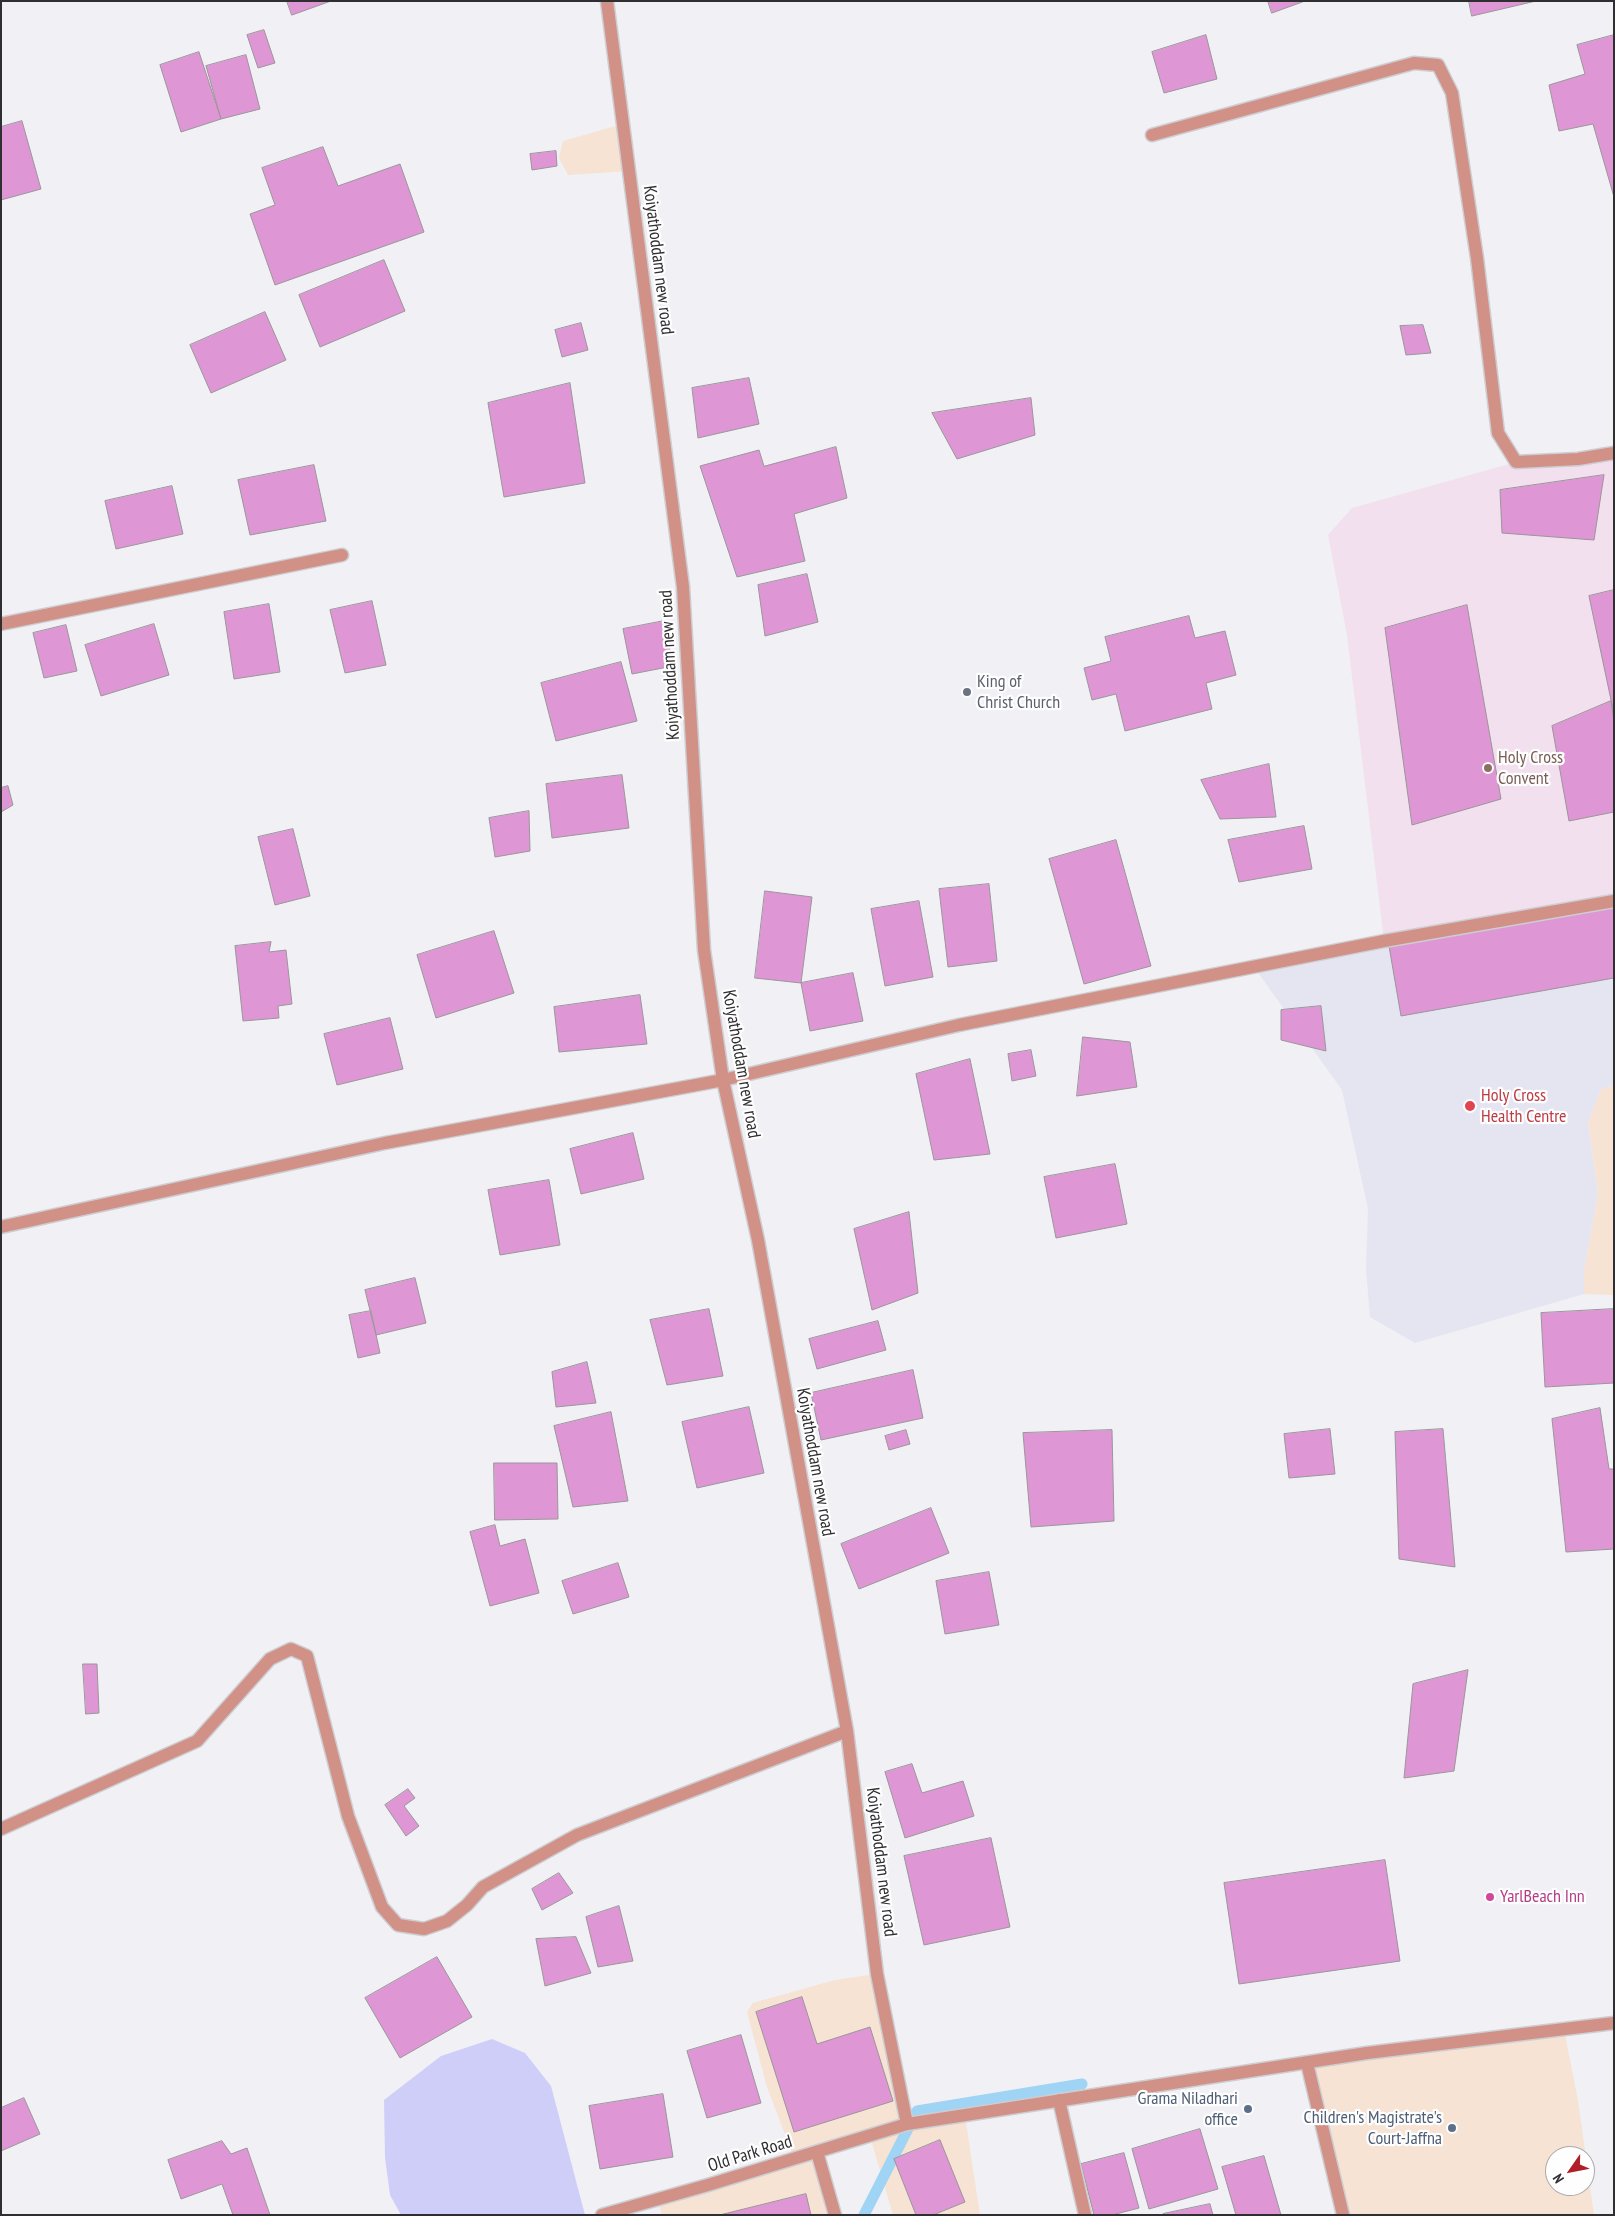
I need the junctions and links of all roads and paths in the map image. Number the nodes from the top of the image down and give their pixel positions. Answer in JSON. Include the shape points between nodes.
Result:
{"nodes":[{"id":1,"x":607,"y":1,"type":"edge"},
{"id":2,"x":1152,"y":134,"type":"dead end"},
{"id":3,"x":1614,"y":453,"type":"edge"},
{"id":4,"x":342,"y":555,"type":"dead end"},
{"id":5,"x":2,"y":622,"type":"edge"},
{"id":6,"x":1614,"y":901,"type":"edge"},
{"id":7,"x":723,"y":1080,"type":"junction"},
{"id":8,"x":1,"y":1227,"type":"edge"},
{"id":9,"x":847,"y":1731,"type":"junction"},
{"id":10,"x":1,"y":1829,"type":"edge"},
{"id":11,"x":1614,"y":2023,"type":"edge"},
{"id":12,"x":1307,"y":2063,"type":"junction"},
{"id":13,"x":1059,"y":2100,"type":"junction"},
{"id":14,"x":908,"y":2124,"type":"junction"},
{"id":15,"x":817,"y":2152,"type":"junction"},
{"id":16,"x":602,"y":2215,"type":"edge"},
{"id":17,"x":835,"y":2215,"type":"edge"},
{"id":18,"x":1085,"y":2215,"type":"edge"},
{"id":19,"x":1343,"y":2215,"type":"edge"}],
"edges":[{"from":1,"to":7,"type":"street","name":"Koiyathoddam new road","via":[[683,587],[704,950]]},
{"from":2,"to":3,"type":"street","via":[[1414,63],[1438,65],[1452,93],[1477,258],[1498,433],[1516,462],[1578,459]]},
{"from":4,"to":5,"type":"street"},
{"from":6,"to":7,"type":"street","via":[[1384,941],[959,1024]]},
{"from":7,"to":8,"type":"street","via":[[385,1143]]},
{"from":7,"to":9,"type":"street","name":"Koiyathoddam new road","via":[[758,1240]]},
{"from":9,"to":10,"type":"street","via":[[577,1835],[483,1887],[447,1921],[424,1929],[398,1925],[382,1907],[348,1816],[307,1656],[291,1650],[270,1659],[197,1741]]},
{"from":9,"to":14,"type":"street","name":"Koiyathoddam new road","via":[[877,1974]]},
{"from":11,"to":12,"type":"street","name":"Old Park Road"},
{"from":12,"to":13,"type":"street","name":"Old Park Road"},
{"from":12,"to":19,"type":"street"},
{"from":13,"to":14,"type":"street","name":"Old Park Road"},
{"from":13,"to":18,"type":"street"},
{"from":14,"to":15,"type":"street","name":"Old Park Road"},
{"from":15,"to":16,"type":"street","name":"Old Park Road"},
{"from":15,"to":17,"type":"street"}]}
